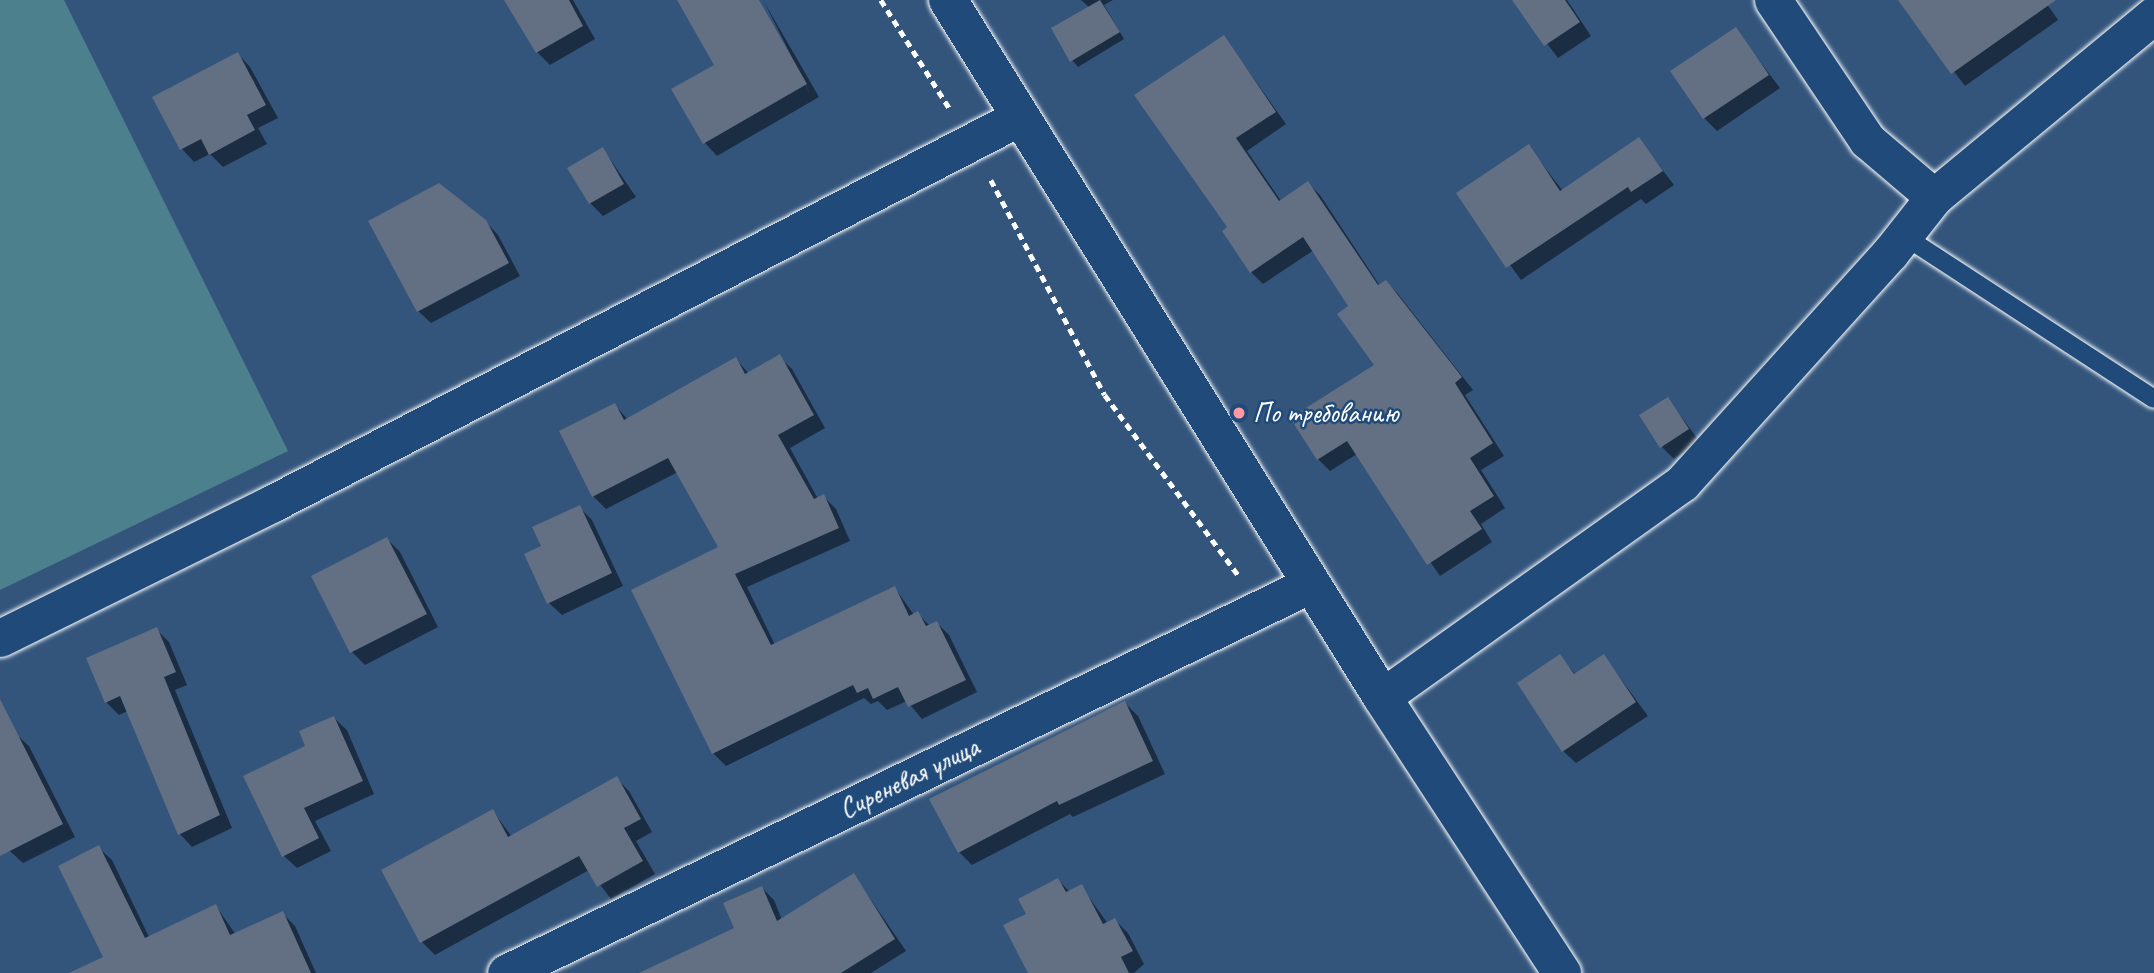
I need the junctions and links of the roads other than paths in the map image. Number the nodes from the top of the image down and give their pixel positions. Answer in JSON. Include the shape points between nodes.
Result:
{"nodes":[{"id":1,"x":948,"y":0,"type":"edge"},
{"id":2,"x":1773,"y":0,"type":"edge"},
{"id":3,"x":2154,"y":15,"type":"edge"},
{"id":4,"x":1020,"y":117,"type":"junction"},
{"id":5,"x":1934,"y":197,"type":"junction"},
{"id":6,"x":1904,"y":236,"type":"junction"},
{"id":7,"x":2154,"y":399,"type":"edge"},
{"id":8,"x":1311,"y":584,"type":"junction"},
{"id":9,"x":0,"y":638,"type":"edge"},
{"id":10,"x":1382,"y":697,"type":"junction"},
{"id":11,"x":506,"y":973,"type":"edge"},
{"id":12,"x":1562,"y":973,"type":"edge"}],
"edges":[{"from":1,"to":4,"type":"street"},
{"from":2,"to":5,"type":"street","via":[[1867,140]]},
{"from":3,"to":5,"type":"street"},
{"from":4,"to":8,"type":"street"},
{"from":4,"to":9,"type":"street","via":[[272,503]]},
{"from":5,"to":6,"type":"street"},
{"from":6,"to":7,"type":"lane"},
{"from":6,"to":10,"type":"street","via":[[1682,483]]},
{"from":8,"to":10,"type":"street"},
{"from":8,"to":11,"type":"street","name":"Сиреневая улица"},
{"from":10,"to":12,"type":"street"}]}
